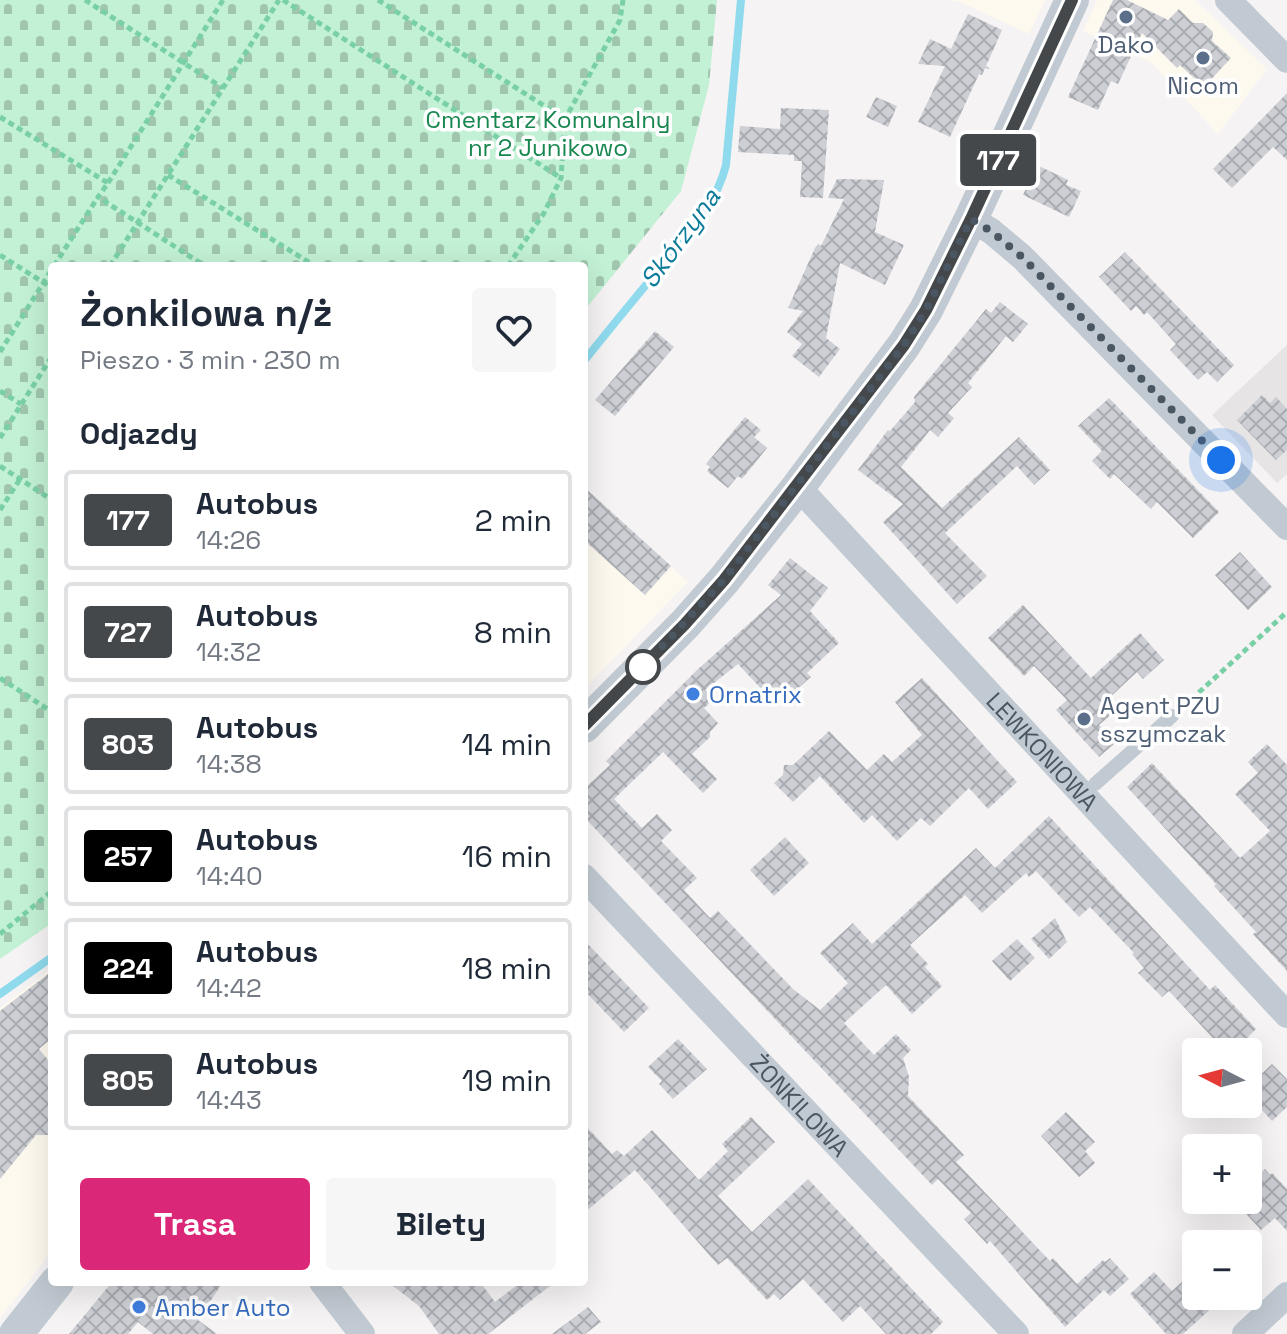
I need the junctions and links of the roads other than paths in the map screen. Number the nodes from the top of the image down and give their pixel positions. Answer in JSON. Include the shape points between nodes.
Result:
{"nodes":[{"id":1,"x":1072,"y":0,"type":"edge"},
{"id":2,"x":1228,"y":0,"type":"edge"},
{"id":3,"x":1287,"y":60,"type":"edge"},
{"id":4,"x":971,"y":219,"type":"junction"},
{"id":5,"x":798,"y":487,"type":"junction"},
{"id":6,"x":1287,"y":527,"type":"edge"},
{"id":7,"x":1172,"y":716,"type":"road end"},
{"id":8,"x":588,"y":722,"type":"edge"},
{"id":9,"x":1095,"y":784,"type":"dead end"},
{"id":10,"x":588,"y":881,"type":"edge"},
{"id":11,"x":1287,"y":1015,"type":"edge"},
{"id":12,"x":54,"y":1286,"type":"edge"},
{"id":13,"x":325,"y":1286,"type":"edge"},
{"id":14,"x":1287,"y":1295,"type":"edge"},
{"id":15,"x":16,"y":1334,"type":"edge"},
{"id":16,"x":362,"y":1334,"type":"edge"},
{"id":17,"x":1016,"y":1334,"type":"edge"},
{"id":18,"x":1245,"y":1334,"type":"edge"}],
"edges":[{"from":1,"to":4,"type":"street"},
{"from":2,"to":3,"type":"street"},
{"from":4,"to":5,"type":"street","via":[[904,345]]},
{"from":4,"to":6,"type":"street","via":[[1022,257]]},
{"from":5,"to":8,"type":"street","via":[[685,624]]},
{"from":5,"to":11,"type":"street","name":"LEWKONIOWA"},
{"from":7,"to":9,"type":"lane"},
{"from":10,"to":17,"type":"street","name":"ŻONKILOWA"},
{"from":12,"to":15,"type":"street"},
{"from":13,"to":16,"type":"street"},
{"from":14,"to":18,"type":"street"}]}
